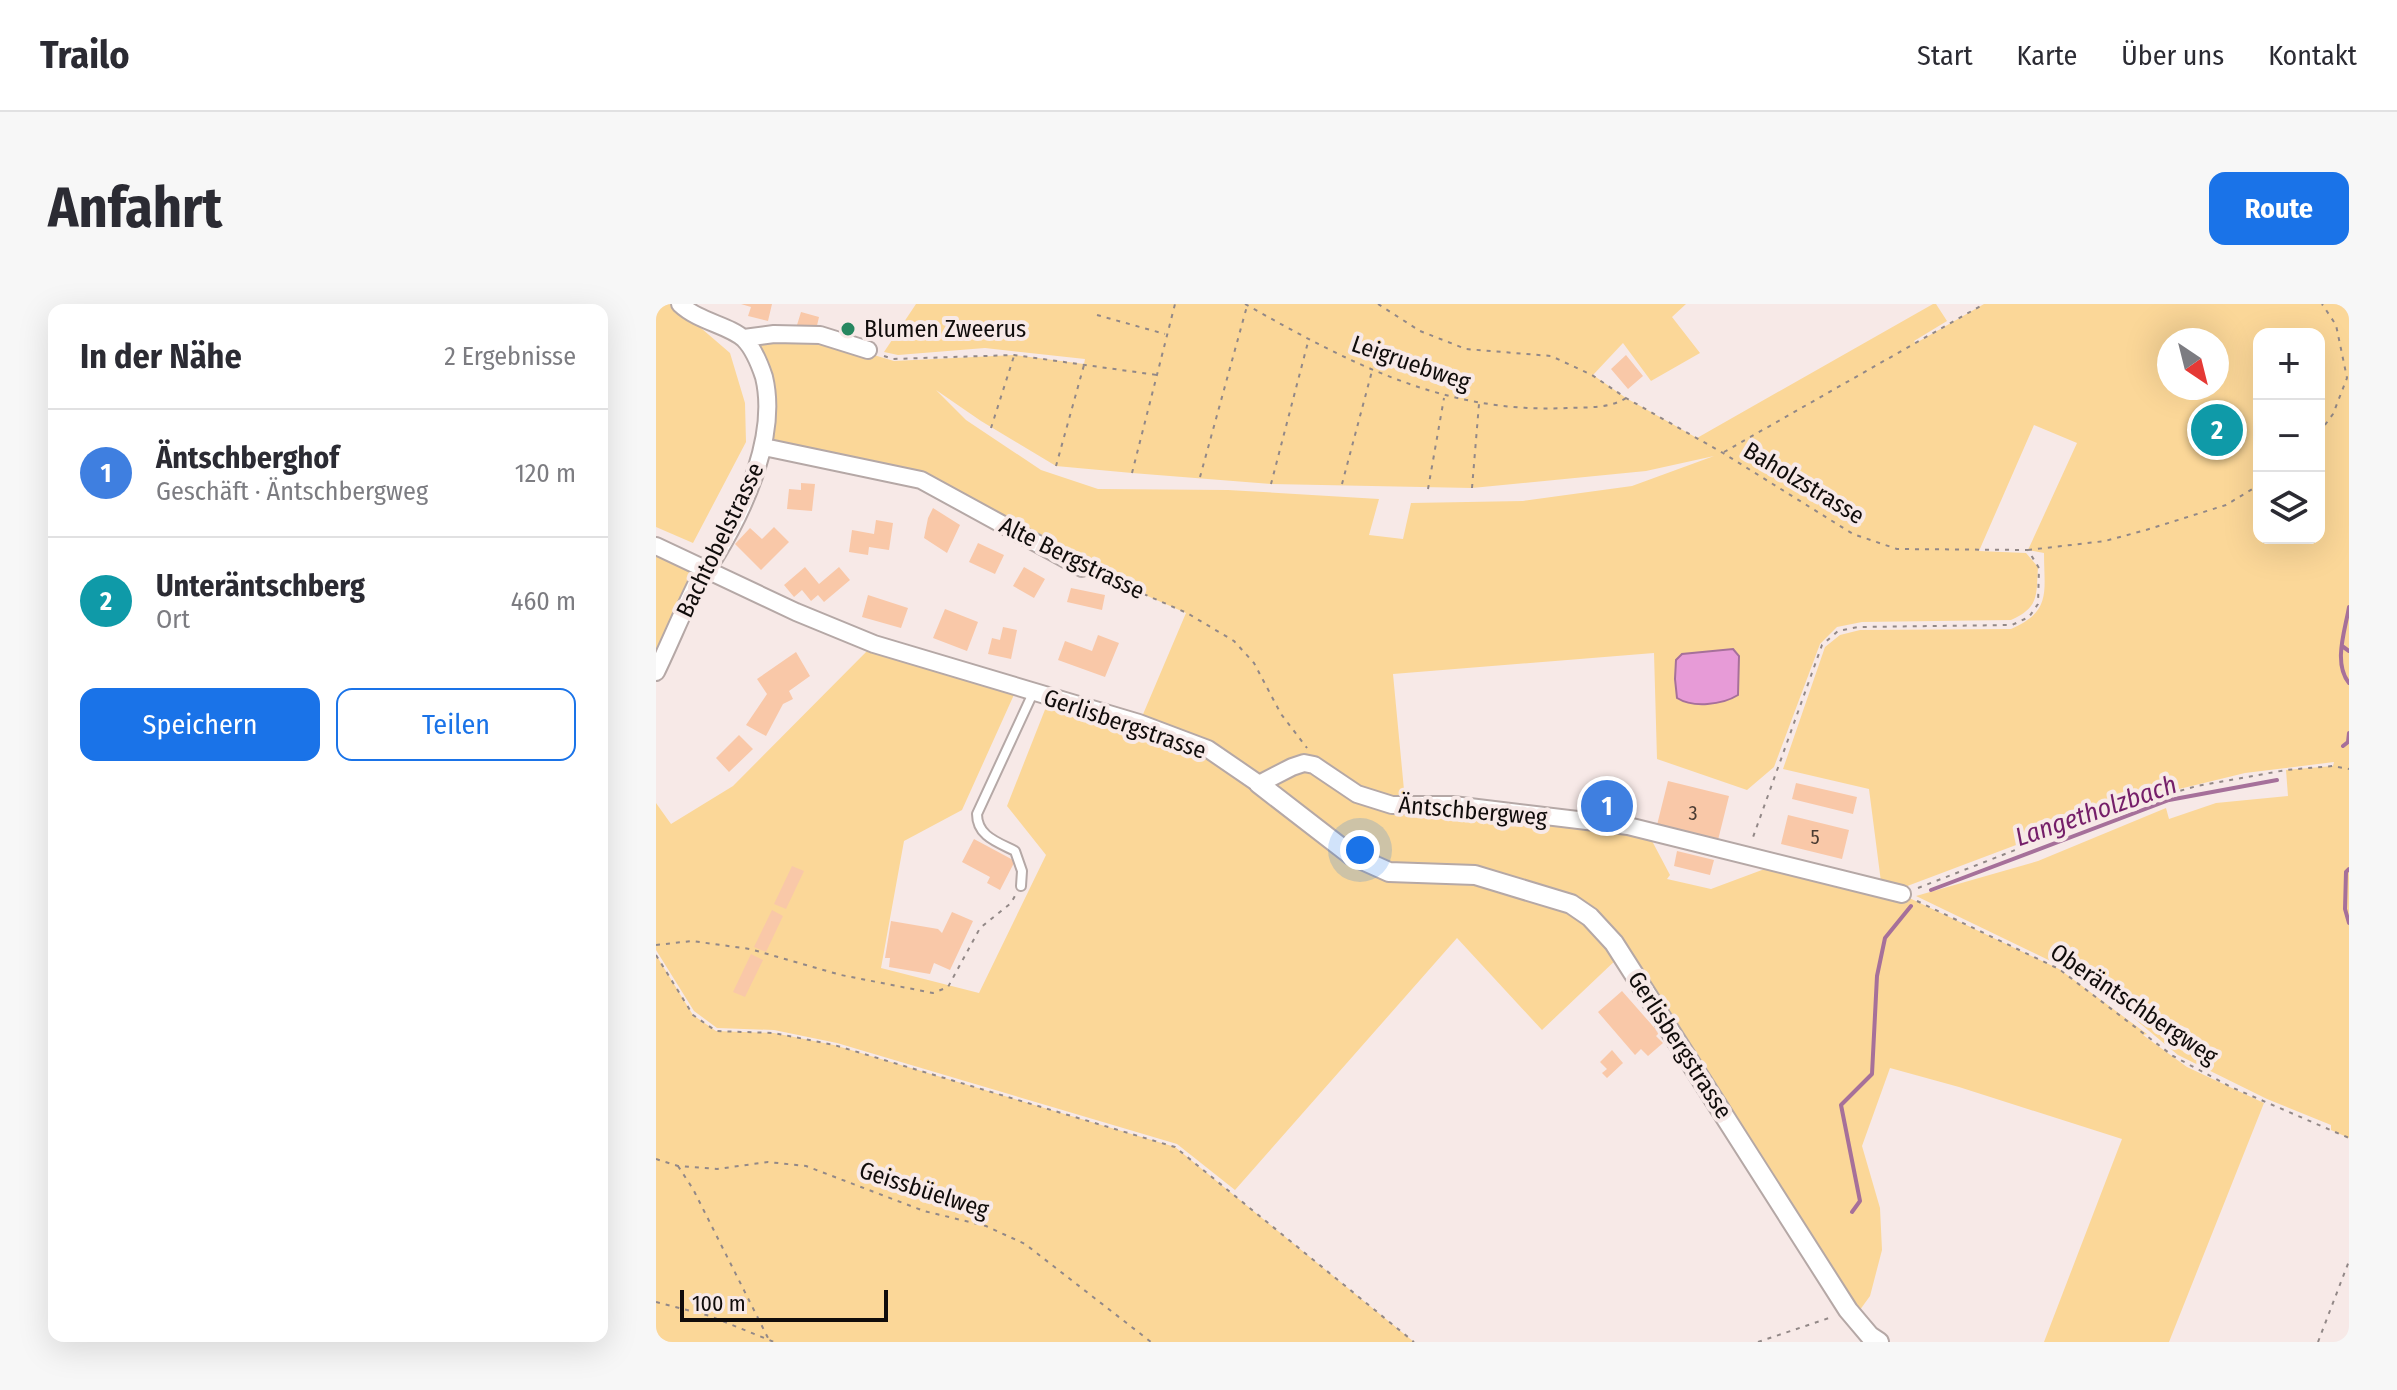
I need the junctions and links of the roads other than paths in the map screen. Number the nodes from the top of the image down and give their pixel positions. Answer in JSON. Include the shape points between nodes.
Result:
{"nodes":[{"id":1,"x":680,"y":304,"type":"edge"},
{"id":2,"x":744,"y":338,"type":"junction"},
{"id":3,"x":868,"y":350,"type":"road end"},
{"id":4,"x":764,"y":447,"type":"junction"},
{"id":5,"x":656,"y":546,"type":"edge"},
{"id":6,"x":707,"y":568,"type":"junction"},
{"id":7,"x":1082,"y":568,"type":"road end"},
{"id":8,"x":657,"y":665,"type":"edge"},
{"id":9,"x":1033,"y":693,"type":"junction"},
{"id":10,"x":1259,"y":784,"type":"junction"},
{"id":11,"x":1021,"y":886,"type":"road end"},
{"id":12,"x":1902,"y":894,"type":"road end"},
{"id":13,"x":1879,"y":1342,"type":"edge"}],
"edges":[{"from":1,"to":2,"type":"street"},
{"from":2,"to":3,"type":"street","via":[[820,335]]},
{"from":2,"to":4,"type":"street","name":"Bachtobelstrasse","via":[[760,364],[767,392]]},
{"from":4,"to":6,"type":"street","name":"Bachtobelstrasse","via":[[753,480]]},
{"from":4,"to":7,"type":"street","name":"Alte Bergstrasse","via":[[921,480]]},
{"from":5,"to":6,"type":"street","name":"Gerlisbergstrasse"},
{"from":6,"to":8,"type":"street","name":"Bachtobelstrasse"},
{"from":6,"to":9,"type":"street","name":"Gerlisbergstrasse","via":[[874,644]]},
{"from":9,"to":10,"type":"street","name":"Gerlisbergstrasse","via":[[1208,749]]},
{"from":9,"to":11,"type":"lane","via":[[977,814],[988,838],[1015,851]]},
{"from":10,"to":12,"type":"street","name":"Äntschbergweg","via":[[1304,763],[1357,794],[1392,805],[1453,805],[1628,826]]},
{"from":10,"to":13,"type":"street","name":"Gerlisbergstrasse","via":[[1351,855],[1389,872],[1475,875],[1571,904],[1590,917],[1614,943],[1848,1310]]}]}
